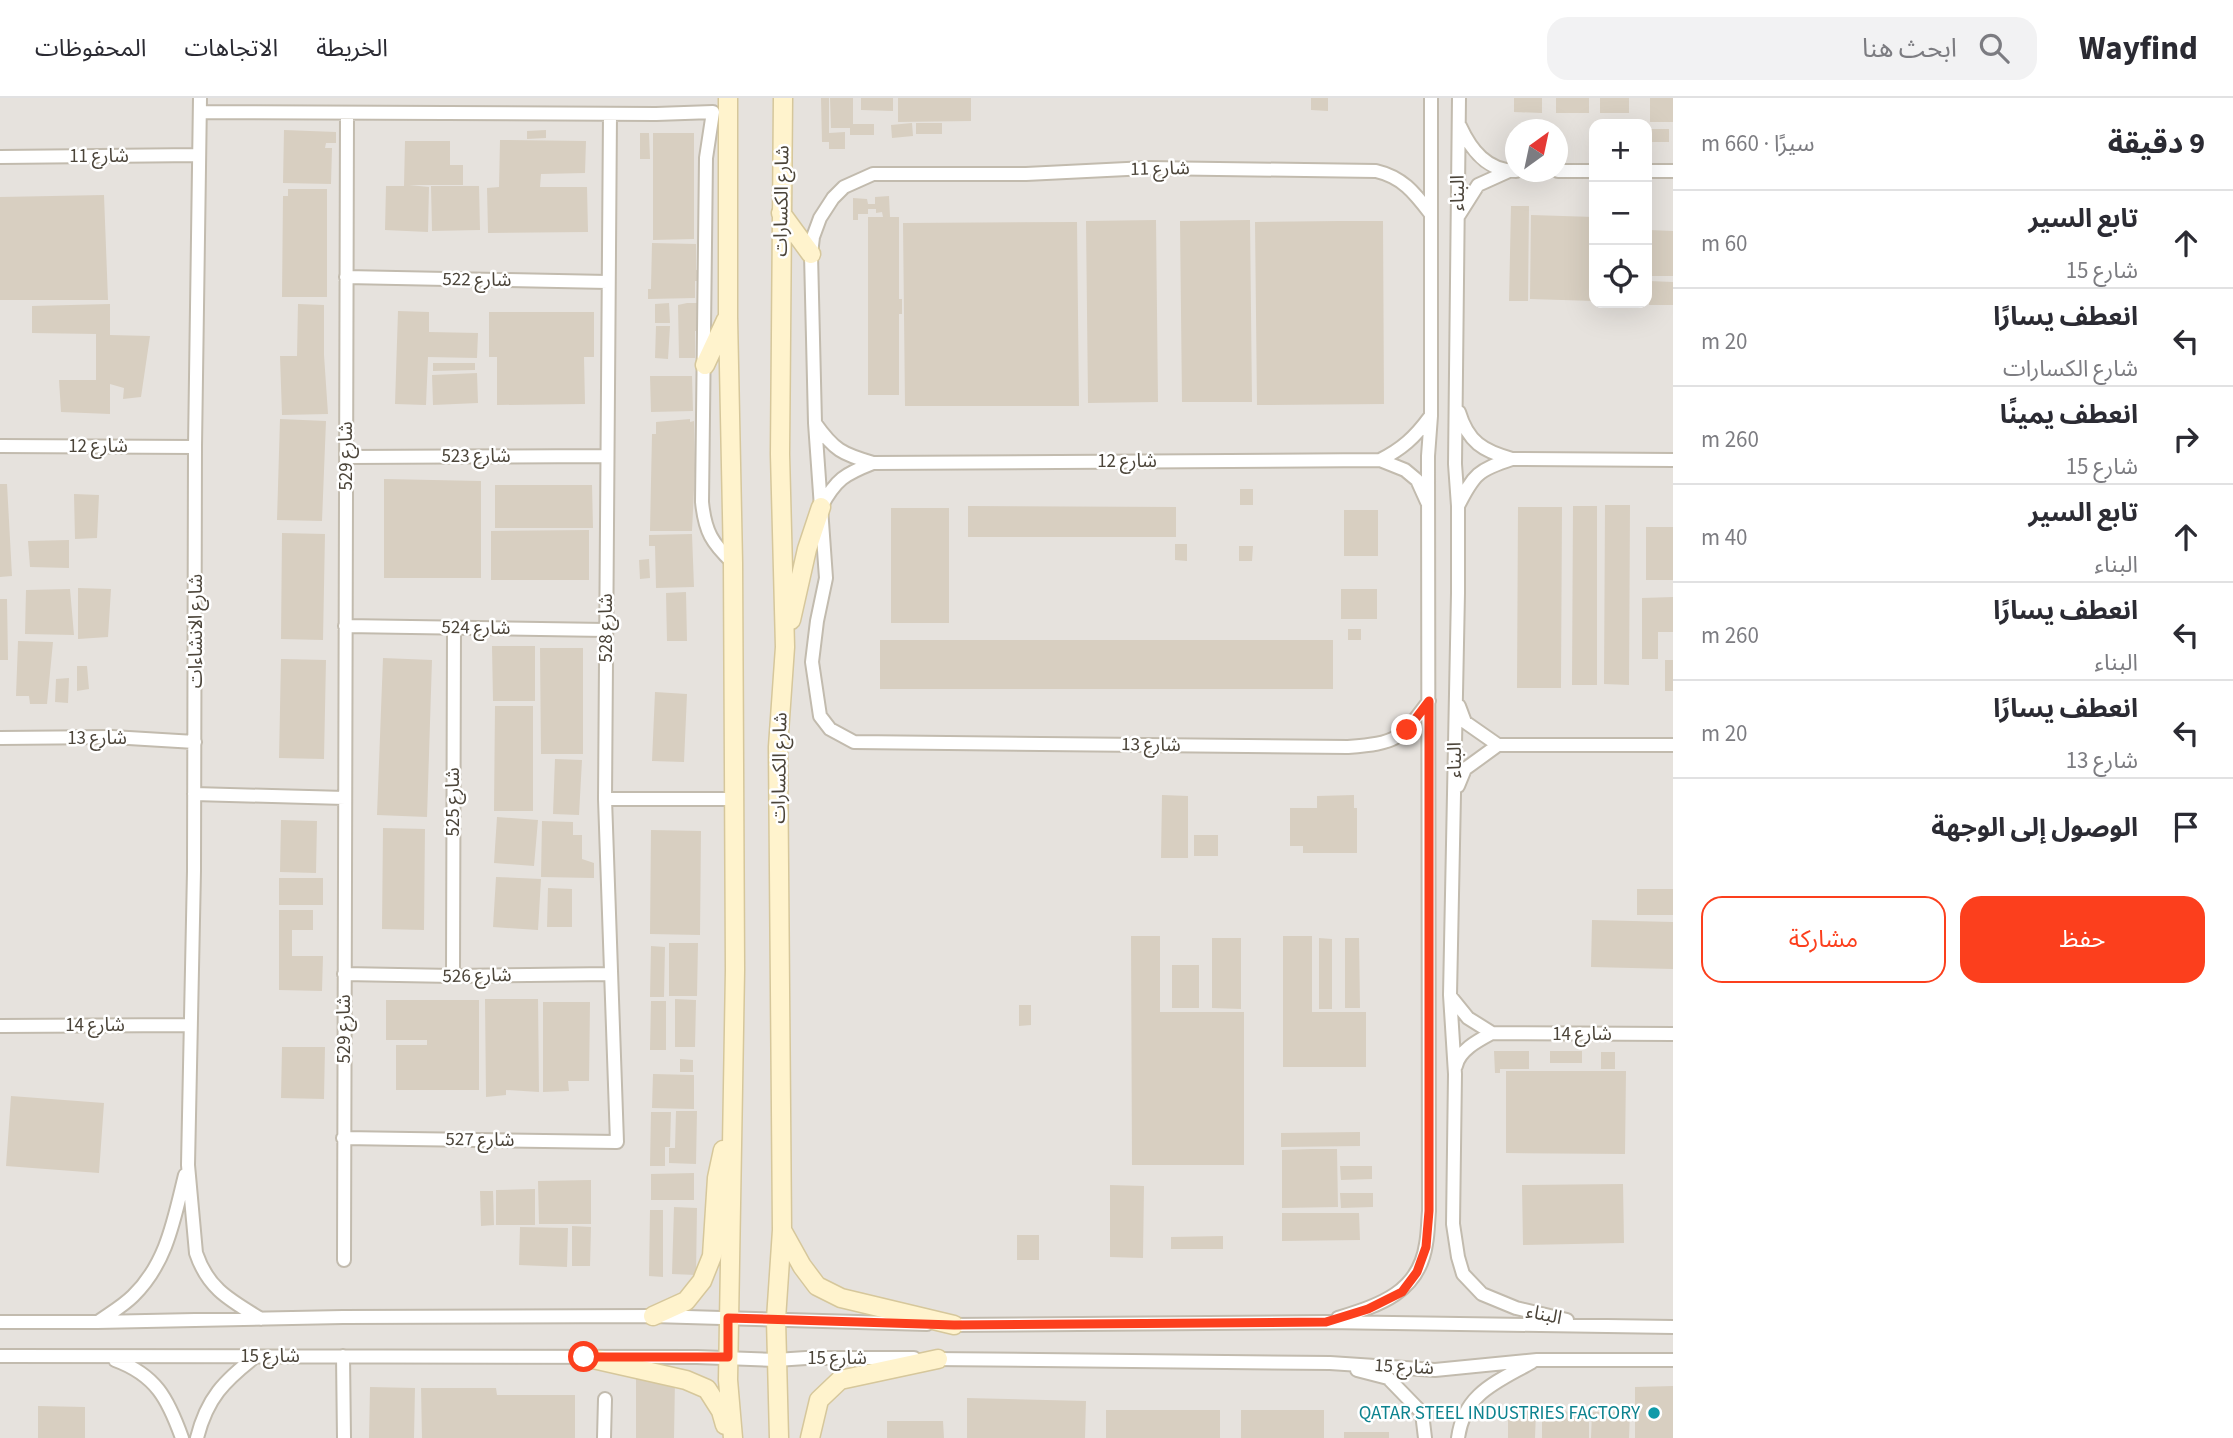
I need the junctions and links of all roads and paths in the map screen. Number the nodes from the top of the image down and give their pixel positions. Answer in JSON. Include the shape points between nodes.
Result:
{"nodes":[{"id":1,"x":200,"y":98,"type":"edge"},
{"id":2,"x":728,"y":98,"type":"edge"},
{"id":3,"x":1431,"y":98,"type":"edge"},
{"id":4,"x":1459,"y":98,"type":"edge"},
{"id":5,"x":783,"y":99,"type":"edge"},
{"id":6,"x":200,"y":112,"type":"junction"},
{"id":7,"x":347,"y":113,"type":"junction"},
{"id":8,"x":610,"y":114,"type":"junction"},
{"id":9,"x":1459,"y":123,"type":"junction"},
{"id":10,"x":198,"y":155,"type":"junction"},
{"id":11,"x":0,"y":157,"type":"edge"},
{"id":12,"x":1505,"y":169,"type":"edge"},
{"id":13,"x":1568,"y":171,"type":"edge"},
{"id":14,"x":1589,"y":171,"type":"edge"},
{"id":15,"x":1652,"y":171,"type":"edge"},
{"id":16,"x":1673,"y":171,"type":"edge"},
{"id":17,"x":873,"y":174,"type":"joint"},
{"id":18,"x":1505,"y":174,"type":"edge"},
{"id":19,"x":781,"y":213,"type":"junction"},
{"id":20,"x":1430,"y":213,"type":"junction"},
{"id":21,"x":1458,"y":216,"type":"junction"},
{"id":22,"x":811,"y":254,"type":"junction"},
{"id":23,"x":346,"y":277,"type":"junction"},
{"id":24,"x":608,"y":282,"type":"junction"},
{"id":25,"x":728,"y":317,"type":"junction"},
{"id":26,"x":705,"y":365,"type":"junction"},
{"id":27,"x":1456,"y":405,"type":"junction"},
{"id":28,"x":1431,"y":416,"type":"junction"},
{"id":29,"x":815,"y":423,"type":"junction"},
{"id":30,"x":0,"y":446,"type":"edge"},
{"id":31,"x":195,"y":447,"type":"junction"},
{"id":32,"x":607,"y":456,"type":"junction"},
{"id":33,"x":346,"y":457,"type":"junction"},
{"id":34,"x":1512,"y":459,"type":"junction"},
{"id":35,"x":1380,"y":460,"type":"junction"},
{"id":36,"x":1673,"y":460,"type":"edge"},
{"id":37,"x":873,"y":463,"type":"junction"},
{"id":38,"x":1458,"y":506,"type":"junction"},
{"id":39,"x":1429,"y":507,"type":"junction"},
{"id":40,"x":821,"y":508,"type":"junction"},
{"id":41,"x":733,"y":564,"type":"junction"},
{"id":42,"x":345,"y":626,"type":"junction"},
{"id":43,"x":454,"y":628,"type":"junction"},
{"id":44,"x":606,"y":630,"type":"junction"},
{"id":45,"x":785,"y":647,"type":"junction"},
{"id":46,"x":1456,"y":692,"type":"junction"},
{"id":47,"x":1429,"y":701,"type":"junction"},
{"id":48,"x":0,"y":738,"type":"edge"},
{"id":49,"x":195,"y":742,"type":"junction"},
{"id":50,"x":854,"y":742,"type":"joint"},
{"id":51,"x":1498,"y":745,"type":"junction"},
{"id":52,"x":1673,"y":745,"type":"edge"},
{"id":53,"x":194,"y":794,"type":"junction"},
{"id":54,"x":1455,"y":794,"type":"junction"},
{"id":55,"x":345,"y":798,"type":"junction"},
{"id":56,"x":605,"y":799,"type":"junction"},
{"id":57,"x":734,"y":799,"type":"junction"},
{"id":58,"x":344,"y":974,"type":"junction"},
{"id":59,"x":611,"y":974,"type":"junction"},
{"id":60,"x":453,"y":976,"type":"junction"},
{"id":61,"x":1450,"y":995,"type":"junction"},
{"id":62,"x":190,"y":1025,"type":"junction"},
{"id":63,"x":0,"y":1026,"type":"edge"},
{"id":64,"x":1492,"y":1033,"type":"junction"},
{"id":65,"x":1673,"y":1034,"type":"edge"},
{"id":66,"x":1455,"y":1073,"type":"junction"},
{"id":67,"x":732,"y":1106,"type":"junction"},
{"id":68,"x":344,"y":1138,"type":"junction"},
{"id":69,"x":617,"y":1142,"type":"joint"},
{"id":70,"x":188,"y":1165,"type":"junction"},
{"id":71,"x":782,"y":1230,"type":"junction"},
{"id":72,"x":344,"y":1260,"type":"dead end"},
{"id":73,"x":653,"y":1316,"type":"junction"},
{"id":74,"x":728,"y":1318,"type":"junction"},
{"id":75,"x":261,"y":1319,"type":"junction"},
{"id":76,"x":776,"y":1319,"type":"junction"},
{"id":77,"x":0,"y":1322,"type":"edge"},
{"id":78,"x":97,"y":1322,"type":"junction"},
{"id":79,"x":1326,"y":1322,"type":"junction"},
{"id":80,"x":954,"y":1325,"type":"junction"},
{"id":81,"x":1596,"y":1326,"type":"junction"},
{"id":82,"x":1673,"y":1328,"type":"edge"},
{"id":83,"x":0,"y":1356,"type":"edge"},
{"id":84,"x":256,"y":1356,"type":"junction"},
{"id":85,"x":343,"y":1356,"type":"junction"},
{"id":86,"x":105,"y":1357,"type":"junction"},
{"id":87,"x":584,"y":1357,"type":"junction"},
{"id":88,"x":728,"y":1357,"type":"junction"},
{"id":89,"x":938,"y":1359,"type":"junction"},
{"id":90,"x":776,"y":1360,"type":"junction"},
{"id":91,"x":1536,"y":1360,"type":"junction"},
{"id":92,"x":1673,"y":1360,"type":"edge"},
{"id":93,"x":1330,"y":1363,"type":"junction"},
{"id":94,"x":605,"y":1399,"type":"dead end"},
{"id":95,"x":182,"y":1438,"type":"edge"},
{"id":96,"x":197,"y":1438,"type":"edge"},
{"id":97,"x":344,"y":1438,"type":"edge"},
{"id":98,"x":604,"y":1438,"type":"edge"},
{"id":99,"x":730,"y":1438,"type":"edge"},
{"id":100,"x":779,"y":1438,"type":"edge"},
{"id":101,"x":810,"y":1438,"type":"edge"},
{"id":102,"x":1425,"y":1438,"type":"edge"},
{"id":103,"x":1458,"y":1438,"type":"edge"}],
"edges":[{"from":1,"to":6,"type":"street","name":"شارع الانشاءات"},
{"from":2,"to":25,"type":"street"},
{"from":3,"to":20,"type":"street","name":"البناء"},
{"from":4,"to":9,"type":"street","name":"البناء"},
{"from":5,"to":19,"type":"street","name":"شارع الكسارات"},
{"from":6,"to":7,"type":"street"},
{"from":6,"to":10,"type":"street","name":"شارع الانشاءات"},
{"from":7,"to":8,"type":"street"},
{"from":7,"to":23,"type":"street","name":"شارع 529"},
{"from":8,"to":24,"type":"street","name":"شارع 528"},
{"from":8,"to":26,"type":"street","via":[[713,112],[706,158]]},
{"from":9,"to":12,"type":"street","via":[[1476,155]]},
{"from":9,"to":21,"type":"street","name":"البناء"},
{"from":10,"to":11,"type":"street","name":"شارع 11"},
{"from":10,"to":31,"type":"street","name":"شارع الانشاءات"},
{"from":13,"to":14,"type":"street"},
{"from":15,"to":16,"type":"street"},
{"from":17,"to":20,"type":"street","name":"شارع 11","via":[[1160,168],[1376,171],[1401,179]]},
{"from":17,"to":22,"type":"street","name":"شارع الكسارات","via":[[833,198],[820,218]]},
{"from":18,"to":21,"type":"street","via":[[1478,185]]},
{"from":19,"to":22,"type":"street"},
{"from":19,"to":45,"type":"street","name":"شارع الكسارات"},
{"from":20,"to":28,"type":"street","name":"البناء"},
{"from":21,"to":27,"type":"street","name":"البناء"},
{"from":22,"to":29,"type":"street","name":"شارع الكسارات"},
{"from":23,"to":24,"type":"street","name":"شارع 522"},
{"from":23,"to":33,"type":"street","name":"شارع 529"},
{"from":24,"to":32,"type":"street","name":"شارع 528"},
{"from":25,"to":26,"type":"street"},
{"from":25,"to":41,"type":"street"},
{"from":26,"to":41,"type":"street","via":[[704,522],[718,549]]},
{"from":27,"to":34,"type":"street","via":[[1477,445]]},
{"from":27,"to":38,"type":"street","name":"البناء"},
{"from":28,"to":35,"type":"street","via":[[1416,436]]},
{"from":28,"to":39,"type":"street","name":"البناء"},
{"from":29,"to":37,"type":"street","name":"شارع 12","via":[[831,445]]},
{"from":29,"to":40,"type":"street","name":"شارع الكسارات"},
{"from":30,"to":31,"type":"street","name":"شارع 12"},
{"from":31,"to":49,"type":"street","name":"شارع الانشاءات"},
{"from":32,"to":33,"type":"street","name":"شارع 523"},
{"from":32,"to":44,"type":"street","name":"شارع 528"},
{"from":33,"to":42,"type":"street","name":"شارع 529"},
{"from":34,"to":36,"type":"street"},
{"from":34,"to":38,"type":"street","via":[[1485,468]]},
{"from":35,"to":37,"type":"street","name":"شارع 12"},
{"from":35,"to":39,"type":"street","name":"شارع 12","via":[[1417,480]]},
{"from":37,"to":40,"type":"street","name":"شارع 12","via":[[846,474],[829,491]]},
{"from":38,"to":46,"type":"street","name":"البناء"},
{"from":39,"to":47,"type":"street","name":"البناء"},
{"from":40,"to":45,"type":"street"},
{"from":40,"to":50,"type":"street","name":"شارع الكسارات","via":[[826,578],[812,662],[820,716],[830,729]]},
{"from":41,"to":57,"type":"street"},
{"from":42,"to":43,"type":"street","name":"شارع 524"},
{"from":42,"to":55,"type":"street","name":"شارع 529"},
{"from":43,"to":44,"type":"street","name":"شارع 524"},
{"from":43,"to":60,"type":"street","name":"شارع 525"},
{"from":44,"to":56,"type":"street","name":"شارع 528"},
{"from":45,"to":71,"type":"street","name":"شارع الكسارات","via":[[778,747]]},
{"from":46,"to":51,"type":"street","via":[[1465,722]]},
{"from":46,"to":54,"type":"street","name":"البناء"},
{"from":47,"to":50,"type":"street","name":"شارع 13","via":[[1395,738],[1359,746]]},
{"from":47,"to":79,"type":"street","name":"البناء","via":[[1426,1247],[1417,1272],[1402,1292]]},
{"from":48,"to":49,"type":"street","name":"شارع 13"},
{"from":49,"to":53,"type":"street","name":"شارع الانشاءات"},
{"from":51,"to":52,"type":"street"},
{"from":51,"to":54,"type":"street","via":[[1465,769]]},
{"from":53,"to":55,"type":"street"},
{"from":53,"to":62,"type":"street","name":"شارع الانشاءات"},
{"from":54,"to":61,"type":"street","name":"البناء"},
{"from":55,"to":58,"type":"street","name":"شارع 529"},
{"from":56,"to":57,"type":"street"},
{"from":56,"to":59,"type":"street","name":"شارع 528"},
{"from":57,"to":67,"type":"street"},
{"from":58,"to":60,"type":"street","name":"شارع 526"},
{"from":58,"to":68,"type":"street","name":"شارع 529"},
{"from":59,"to":60,"type":"street","name":"شارع 526"},
{"from":59,"to":69,"type":"street","name":"شارع 528"},
{"from":61,"to":64,"type":"street","via":[[1468,1017]]},
{"from":61,"to":66,"type":"street","name":"البناء"},
{"from":62,"to":63,"type":"street","name":"شارع 14"},
{"from":62,"to":70,"type":"street","name":"شارع الانشاءات"},
{"from":64,"to":65,"type":"street","name":"شارع 14"},
{"from":64,"to":66,"type":"street","via":[[1457,1060]]},
{"from":66,"to":81,"type":"street","name":"البناء","via":[[1453,1224],[1463,1274],[1482,1294],[1516,1308]]},
{"from":67,"to":73,"type":"street","via":[[717,1178],[712,1256],[702,1282],[686,1301]]},
{"from":67,"to":74,"type":"street"},
{"from":68,"to":69,"type":"street","name":"شارع 527"},
{"from":68,"to":72,"type":"street","name":"شارع 529"},
{"from":70,"to":75,"type":"street","name":"شارع الانشاءات","via":[[199,1263],[218,1291]]},
{"from":70,"to":78,"type":"street","name":"شارع الانشاءات","via":[[159,1261],[142,1287]]},
{"from":71,"to":76,"type":"street","name":"شارع الكسارات"},
{"from":71,"to":80,"type":"street","via":[[817,1286],[841,1298]]},
{"from":73,"to":74,"type":"street","name":"شارع 15"},
{"from":73,"to":75,"type":"street","name":"شارع 15"},
{"from":74,"to":76,"type":"street","name":"شارع 15"},
{"from":74,"to":88,"type":"street"},
{"from":75,"to":78,"type":"street","name":"شارع 15"},
{"from":76,"to":80,"type":"street","name":"شارع 15"},
{"from":76,"to":90,"type":"street","name":"شارع الكسارات"},
{"from":77,"to":78,"type":"street","name":"شارع 15"},
{"from":79,"to":80,"type":"street","name":"شارع 15"},
{"from":79,"to":81,"type":"street","name":"شارع 15"},
{"from":81,"to":82,"type":"street","name":"شارع 15"},
{"from":83,"to":86,"type":"street","name":"شارع 15"},
{"from":84,"to":85,"type":"street","name":"شارع 15"},
{"from":84,"to":86,"type":"street","name":"شارع 15"},
{"from":84,"to":96,"type":"street","via":[[216,1393]]},
{"from":85,"to":87,"type":"street","name":"شارع 15"},
{"from":85,"to":97,"type":"street"},
{"from":86,"to":95,"type":"street","via":[[135,1367],[150,1379]]},
{"from":87,"to":88,"type":"street","name":"شارع 15"},
{"from":87,"to":99,"type":"street","via":[[707,1389]]},
{"from":88,"to":90,"type":"street","name":"شارع 15"},
{"from":88,"to":99,"type":"street"},
{"from":89,"to":90,"type":"street","name":"شارع 15"},
{"from":89,"to":93,"type":"street","name":"شارع 15"},
{"from":89,"to":101,"type":"street","via":[[840,1380],[819,1400]]},
{"from":90,"to":100,"type":"street","name":"شارع الكسارات"},
{"from":91,"to":92,"type":"street","name":"شارع 15"},
{"from":91,"to":93,"type":"street","name":"شارع 15","via":[[1435,1370]]},
{"from":91,"to":103,"type":"street","via":[[1480,1391],[1460,1424]]},
{"from":93,"to":102,"type":"street","via":[[1388,1378],[1422,1413]]},
{"from":94,"to":98,"type":"street"}]}
